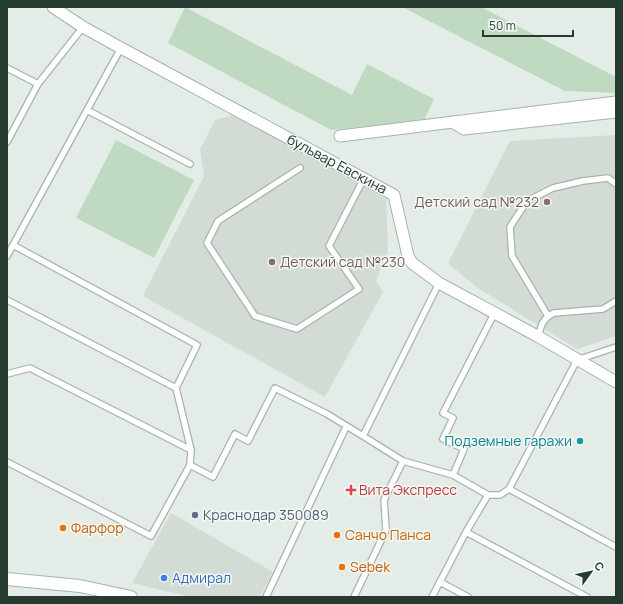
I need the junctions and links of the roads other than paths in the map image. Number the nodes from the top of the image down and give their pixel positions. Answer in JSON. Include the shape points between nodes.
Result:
{"nodes":[{"id":1,"x":53,"y":7,"type":"edge"},
{"id":2,"x":83,"y":27,"type":"junction"},
{"id":3,"x":121,"y":48,"type":"junction"},
{"id":4,"x":7,"y":68,"type":"edge"},
{"id":5,"x":38,"y":84,"type":"junction"},
{"id":6,"x":616,"y":102,"type":"edge"},
{"id":7,"x":87,"y":110,"type":"junction"},
{"id":8,"x":616,"y":112,"type":"edge"},
{"id":9,"x":452,"y":122,"type":"junction"},
{"id":10,"x":340,"y":136,"type":"dead end"},
{"id":11,"x":7,"y":142,"type":"edge"},
{"id":12,"x":190,"y":164,"type":"dead end"},
{"id":13,"x":300,"y":168,"type":"dead end"},
{"id":14,"x":364,"y":178,"type":"junction"},
{"id":15,"x":616,"y":184,"type":"edge"},
{"id":16,"x":13,"y":245,"type":"junction"},
{"id":17,"x":7,"y":256,"type":"edge"},
{"id":18,"x":439,"y":282,"type":"junction"},
{"id":19,"x":7,"y":300,"type":"edge"},
{"id":20,"x":616,"y":301,"type":"edge"},
{"id":21,"x":495,"y":312,"type":"junction"},
{"id":22,"x":548,"y":316,"type":"junction"},
{"id":23,"x":539,"y":337,"type":"junction"},
{"id":24,"x":616,"y":347,"type":"edge"},
{"id":25,"x":577,"y":360,"type":"junction"},
{"id":26,"x":7,"y":374,"type":"edge"},
{"id":27,"x":616,"y":382,"type":"edge"},
{"id":28,"x":176,"y":388,"type":"junction"},
{"id":29,"x":346,"y":427,"type":"junction"},
{"id":30,"x":363,"y":436,"type":"junction"},
{"id":31,"x":191,"y":450,"type":"junction"},
{"id":32,"x":403,"y":461,"type":"junction"},
{"id":33,"x":7,"y":462,"type":"edge"},
{"id":34,"x":190,"y":465,"type":"junction"},
{"id":35,"x":452,"y":475,"type":"junction"},
{"id":36,"x":509,"y":490,"type":"junction"},
{"id":37,"x":488,"y":495,"type":"junction"},
{"id":38,"x":466,"y":532,"type":"junction"},
{"id":39,"x":616,"y":547,"type":"edge"},
{"id":40,"x":7,"y":579,"type":"edge"},
{"id":41,"x":440,"y":582,"type":"junction"},
{"id":42,"x":131,"y":597,"type":"edge"},
{"id":43,"x":266,"y":597,"type":"edge"},
{"id":44,"x":354,"y":597,"type":"edge"},
{"id":45,"x":432,"y":597,"type":"edge"},
{"id":46,"x":468,"y":597,"type":"edge"},
{"id":47,"x":588,"y":597,"type":"edge"}],
"edges":[{"from":1,"to":2,"type":"street","name":"бульвар Евскина"},
{"from":2,"to":3,"type":"street","name":"бульвар Евскина"},
{"from":2,"to":5,"type":"lane"},
{"from":3,"to":7,"type":"lane"},
{"from":3,"to":14,"type":"street","name":"бульвар Евскина"},
{"from":4,"to":5,"type":"lane"},
{"from":5,"to":11,"type":"lane"},
{"from":6,"to":9,"type":"street"},
{"from":7,"to":12,"type":"lane"},
{"from":7,"to":16,"type":"lane"},
{"from":8,"to":9,"type":"street","via":[[464,130]]},
{"from":9,"to":10,"type":"street"},
{"from":13,"to":14,"type":"lane","via":[[218,221],[208,243],[255,316],[297,328],[359,289],[329,246]]},
{"from":14,"to":18,"type":"street","name":"бульвар Евскина","via":[[394,195],[408,256],[412,263]]},
{"from":15,"to":22,"type":"lane","via":[[608,178],[553,188],[527,201],[510,226],[512,256]]},
{"from":16,"to":17,"type":"lane"},
{"from":16,"to":28,"type":"lane","via":[[197,345]]},
{"from":18,"to":21,"type":"street","name":"бульвар Евскина"},
{"from":18,"to":30,"type":"lane"},
{"from":19,"to":28,"type":"lane"},
{"from":20,"to":22,"type":"lane","via":[[603,309],[554,313]]},
{"from":21,"to":23,"type":"street","name":"бульвар Евскина"},
{"from":21,"to":35,"type":"lane","via":[[443,414],[453,418],[443,439],[464,449]]},
{"from":22,"to":23,"type":"lane","via":[[540,326]]},
{"from":23,"to":25,"type":"street","name":"бульвар Евскина"},
{"from":24,"to":25,"type":"lane"},
{"from":25,"to":27,"type":"street","name":"бульвар Евскина"},
{"from":25,"to":36,"type":"lane"},
{"from":26,"to":31,"type":"lane","via":[[30,368]]},
{"from":28,"to":31,"type":"lane"},
{"from":29,"to":30,"type":"lane"},
{"from":29,"to":34,"type":"lane","via":[[327,414],[275,388],[248,441],[235,434],[213,477]]},
{"from":29,"to":43,"type":"lane"},
{"from":30,"to":32,"type":"lane"},
{"from":31,"to":34,"type":"lane"},
{"from":32,"to":35,"type":"lane"},
{"from":32,"to":44,"type":"lane","via":[[384,500],[386,530]]},
{"from":33,"to":34,"type":"lane","via":[[151,536]]},
{"from":35,"to":37,"type":"lane"},
{"from":36,"to":37,"type":"lane","via":[[500,495]]},
{"from":36,"to":39,"type":"lane"},
{"from":37,"to":38,"type":"lane"},
{"from":38,"to":41,"type":"lane"},
{"from":38,"to":47,"type":"lane"},
{"from":40,"to":42,"type":"main road","via":[[73,585]]},
{"from":41,"to":45,"type":"lane"},
{"from":41,"to":46,"type":"lane"}]}
